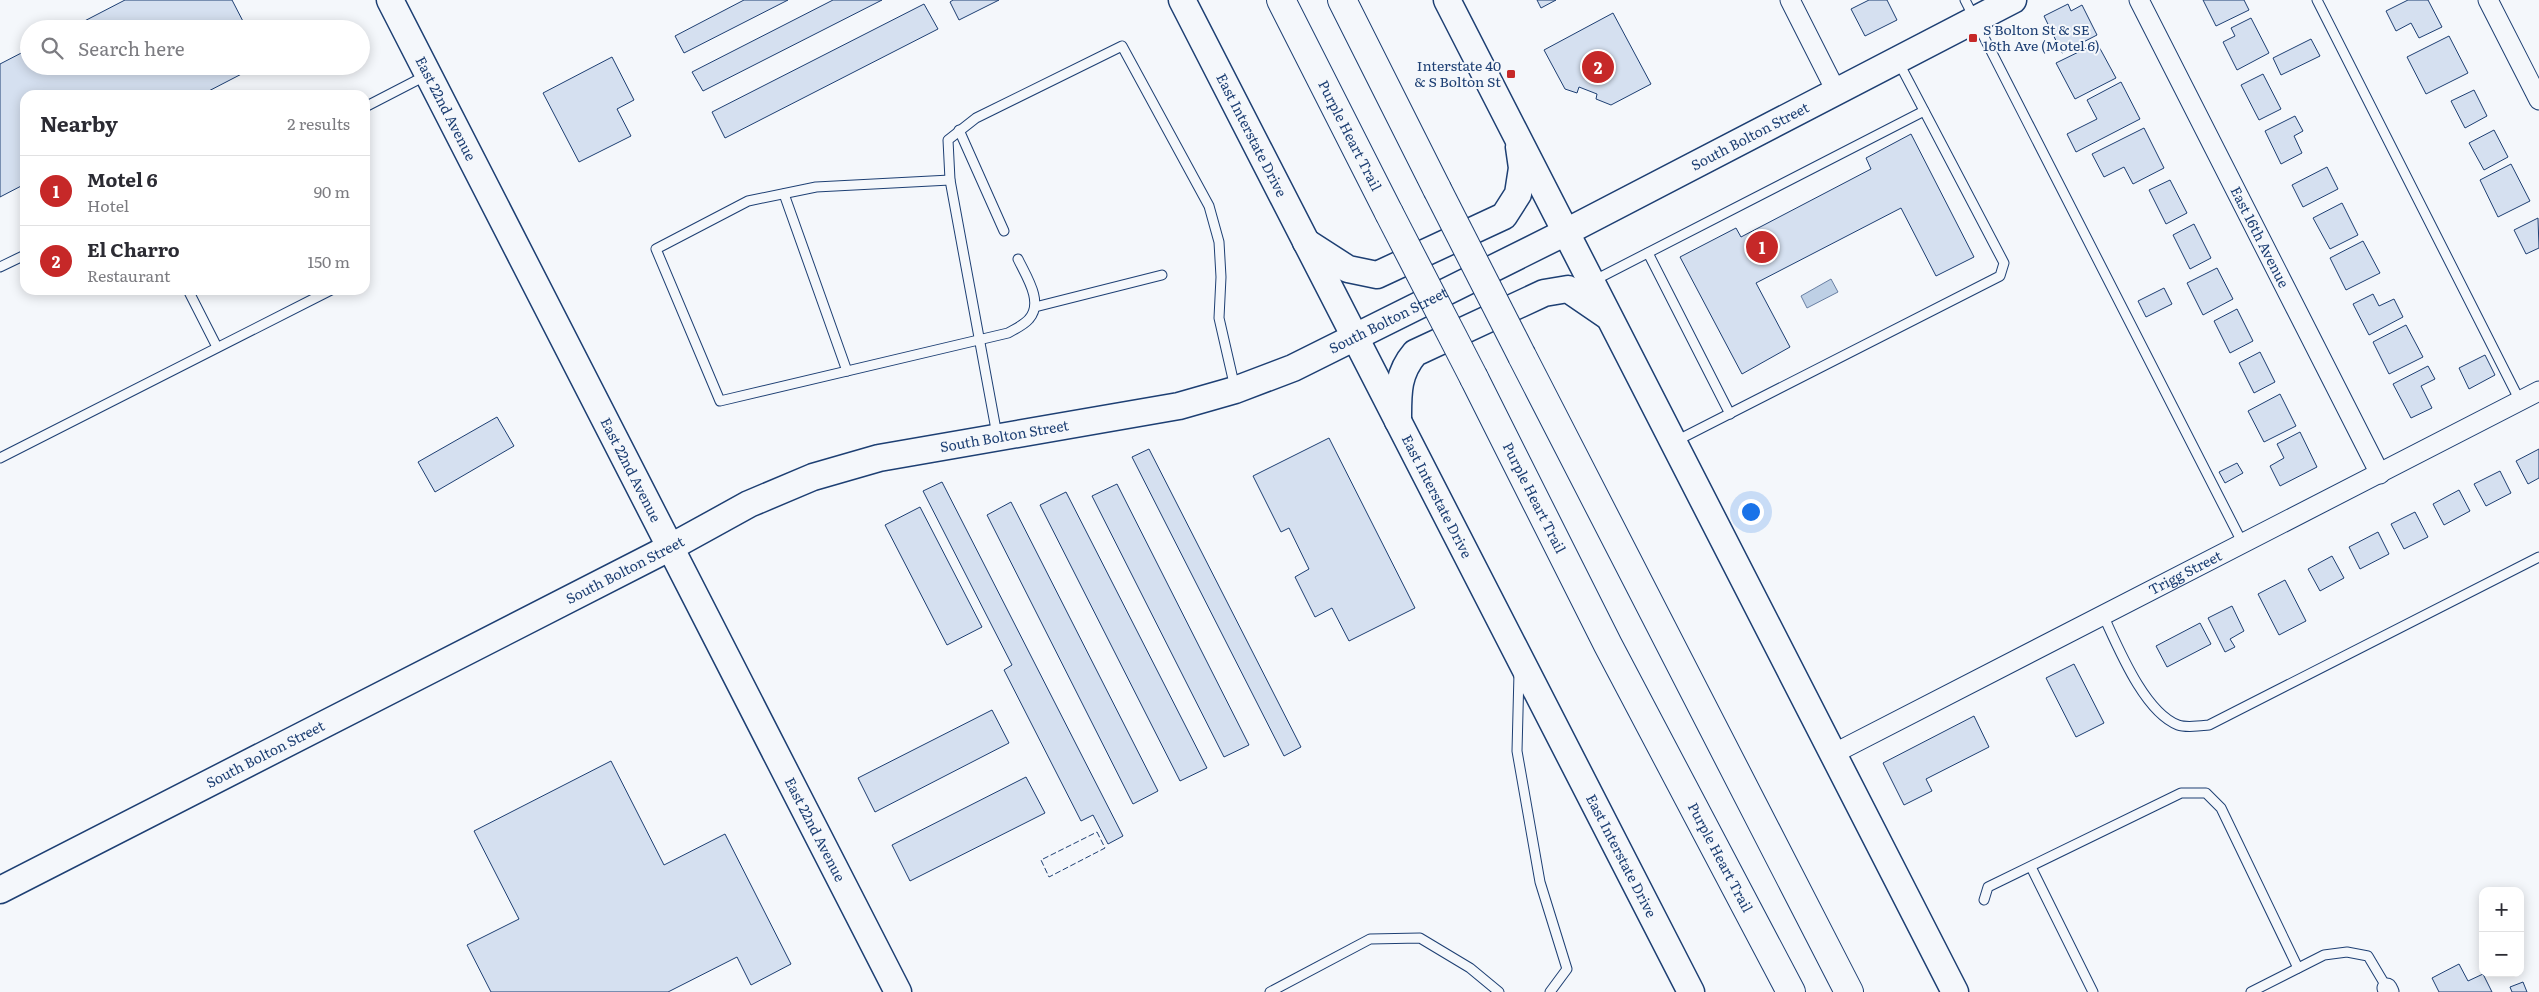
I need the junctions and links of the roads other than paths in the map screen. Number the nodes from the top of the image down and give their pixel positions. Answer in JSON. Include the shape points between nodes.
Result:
{"nodes":[{"id":1,"x":390,"y":0,"type":"edge"},
{"id":2,"x":1182,"y":0,"type":"edge"},
{"id":3,"x":1281,"y":0,"type":"edge"},
{"id":4,"x":1342,"y":0,"type":"edge"},
{"id":5,"x":1446,"y":0,"type":"edge"},
{"id":6,"x":1790,"y":0,"type":"edge"},
{"id":7,"x":2013,"y":0,"type":"edge"},
{"id":8,"x":2139,"y":0,"type":"edge"},
{"id":9,"x":2317,"y":0,"type":"edge"},
{"id":10,"x":2488,"y":0,"type":"edge"},
{"id":11,"x":1970,"y":10,"type":"edge"},
{"id":12,"x":1897,"y":60,"type":"junction"},
{"id":13,"x":428,"y":74,"type":"junction"},
{"id":14,"x":1836,"y":91,"type":"junction"},
{"id":15,"x":2539,"y":100,"type":"edge"},
{"id":16,"x":370,"y":104,"type":"edge"},
{"id":17,"x":1924,"y":111,"type":"junction"},
{"id":18,"x":958,"y":130,"type":"junction"},
{"id":19,"x":1518,"y":140,"type":"junction"},
{"id":20,"x":950,"y":180,"type":"junction"},
{"id":21,"x":784,"y":194,"type":"junction"},
{"id":22,"x":1004,"y":231,"type":"dead end"},
{"id":23,"x":1566,"y":232,"type":"junction"},
{"id":24,"x":1305,"y":241,"type":"junction"},
{"id":25,"x":1648,"y":253,"type":"junction"},
{"id":26,"x":20,"y":257,"type":"edge"},
{"id":27,"x":1018,"y":259,"type":"dead end"},
{"id":28,"x":0,"y":267,"type":"edge"},
{"id":29,"x":1162,"y":275,"type":"dead end"},
{"id":30,"x":1591,"y":282,"type":"junction"},
{"id":31,"x":191,"y":295,"type":"edge"},
{"id":32,"x":321,"y":295,"type":"edge"},
{"id":33,"x":1035,"y":307,"type":"junction"},
{"id":34,"x":1609,"y":317,"type":"junction"},
{"id":35,"x":1355,"y":339,"type":"junction"},
{"id":36,"x":978,"y":340,"type":"junction"},
{"id":37,"x":218,"y":347,"type":"junction"},
{"id":38,"x":847,"y":371,"type":"junction"},
{"id":39,"x":1235,"y":390,"type":"junction"},
{"id":40,"x":2539,"y":391,"type":"edge"},
{"id":41,"x":2520,"y":401,"type":"junction"},
{"id":42,"x":1730,"y":414,"type":"junction"},
{"id":43,"x":1398,"y":424,"type":"junction"},
{"id":44,"x":998,"y":437,"type":"junction"},
{"id":45,"x":1673,"y":443,"type":"junction"},
{"id":46,"x":0,"y":458,"type":"edge"},
{"id":47,"x":2380,"y":474,"type":"junction"},
{"id":48,"x":2243,"y":544,"type":"junction"},
{"id":49,"x":671,"y":547,"type":"junction"},
{"id":50,"x":2539,"y":557,"type":"edge"},
{"id":51,"x":2103,"y":615,"type":"junction"},
{"id":52,"x":1519,"y":658,"type":"junction"},
{"id":53,"x":1833,"y":754,"type":"junction"},
{"id":54,"x":2032,"y":867,"type":"junction"},
{"id":55,"x":0,"y":890,"type":"edge"},
{"id":56,"x":1984,"y":900,"type":"dead end"},
{"id":57,"x":2298,"y":968,"type":"junction"},
{"id":58,"x":2388,"y":990,"type":"edge"},
{"id":59,"x":898,"y":992,"type":"edge"},
{"id":60,"x":1270,"y":992,"type":"edge"},
{"id":61,"x":1499,"y":992,"type":"edge"},
{"id":62,"x":1550,"y":992,"type":"edge"},
{"id":63,"x":1691,"y":992,"type":"edge"},
{"id":64,"x":1791,"y":992,"type":"edge"},
{"id":65,"x":1849,"y":992,"type":"edge"},
{"id":66,"x":1955,"y":992,"type":"edge"},
{"id":67,"x":2094,"y":992,"type":"edge"},
{"id":68,"x":2252,"y":992,"type":"edge"}],
"edges":[{"from":1,"to":13,"type":"main road","name":"East 22nd Avenue"},
{"from":2,"to":24,"type":"main road","name":"East Interstate Drive"},
{"from":3,"to":64,"type":"highway","name":"Purple Heart Trail","bridge":true,"via":[[1608,645]]},
{"from":4,"to":65,"type":"highway","bridge":true},
{"from":5,"to":19,"type":"main road"},
{"from":6,"to":14,"type":"street"},
{"from":7,"to":11,"type":"main road","name":"South Bolton Street"},
{"from":8,"to":47,"type":"street","name":"East 16th Avenue"},
{"from":9,"to":41,"type":"lane"},
{"from":10,"to":15,"type":"street"},
{"from":11,"to":12,"type":"main road","name":"South Bolton Street"},
{"from":11,"to":48,"type":"lane"},
{"from":12,"to":14,"type":"main road","name":"South Bolton Street"},
{"from":12,"to":17,"type":"lane"},
{"from":13,"to":16,"type":"lane"},
{"from":13,"to":49,"type":"main road","name":"East 22nd Avenue"},
{"from":14,"to":23,"type":"main road","name":"South Bolton Street"},
{"from":17,"to":25,"type":"lane"},
{"from":17,"to":42,"type":"lane","via":[[2004,263],[2000,276]]},
{"from":18,"to":20,"type":"lane","via":[[948,140]]},
{"from":18,"to":22,"type":"lane"},
{"from":18,"to":39,"type":"lane","via":[[1122,46],[1208,206],[1219,242],[1220,318]]},
{"from":19,"to":23,"type":"main road"},
{"from":19,"to":24,"type":"main road","via":[[1522,168],[1518,194],[1504,216],[1377,275],[1348,269]]},
{"from":20,"to":21,"type":"lane","via":[[816,187]]},
{"from":20,"to":36,"type":"lane"},
{"from":21,"to":38,"type":"lane"},
{"from":21,"to":38,"type":"lane","via":[[748,201],[656,249],[720,401]]},
{"from":23,"to":30,"type":"main road"},
{"from":23,"to":35,"type":"main road","name":"South Bolton Street"},
{"from":24,"to":35,"type":"main road","name":"East Interstate Drive"},
{"from":25,"to":30,"type":"lane"},
{"from":25,"to":42,"type":"lane"},
{"from":26,"to":28,"type":"lane"},
{"from":27,"to":33,"type":"lane","via":[[1033,291]]},
{"from":29,"to":33,"type":"lane"},
{"from":30,"to":34,"type":"main road"},
{"from":31,"to":37,"type":"lane"},
{"from":32,"to":37,"type":"lane"},
{"from":33,"to":36,"type":"lane","via":[[1029,319],[1008,333]]},
{"from":34,"to":43,"type":"main road","via":[[1568,289],[1544,293],[1416,353],[1404,366],[1398,392]]},
{"from":34,"to":45,"type":"main road"},
{"from":35,"to":39,"type":"main road","name":"South Bolton Street"},
{"from":35,"to":43,"type":"main road","name":"East Interstate Drive"},
{"from":36,"to":38,"type":"lane"},
{"from":36,"to":44,"type":"lane"},
{"from":37,"to":46,"type":"lane"},
{"from":39,"to":44,"type":"main road","name":"South Bolton Street","via":[[1179,406]]},
{"from":40,"to":41,"type":"street","name":"Trigg Street"},
{"from":41,"to":47,"type":"street","name":"Trigg Street"},
{"from":42,"to":45,"type":"lane"},
{"from":43,"to":52,"type":"main road","name":"East Interstate Drive"},
{"from":44,"to":49,"type":"main road","name":"South Bolton Street","via":[[879,458],[813,477],[749,504]]},
{"from":45,"to":53,"type":"main road"},
{"from":47,"to":48,"type":"street","name":"Trigg Street"},
{"from":48,"to":51,"type":"street","name":"Trigg Street"},
{"from":49,"to":55,"type":"main road","name":"South Bolton Street"},
{"from":49,"to":59,"type":"main road","name":"East 22nd Avenue"},
{"from":50,"to":51,"type":"lane","via":[[2209,725],[2179,726],[2158,712],[2127,667]]},
{"from":51,"to":53,"type":"street","name":"Trigg Street"},
{"from":52,"to":62,"type":"lane","via":[[1518,751],[1540,882],[1567,970]]},
{"from":52,"to":63,"type":"main road","name":"East Interstate Drive"},
{"from":53,"to":66,"type":"main road"},
{"from":54,"to":56,"type":"lane","via":[[1988,887]]},
{"from":54,"to":57,"type":"lane","via":[[2181,794],[2206,793],[2221,808]]},
{"from":54,"to":67,"type":"lane"},
{"from":57,"to":58,"type":"lane","via":[[2324,955],[2347,952],[2368,956]]},
{"from":57,"to":68,"type":"lane"},
{"from":60,"to":61,"type":"lane","via":[[1370,939],[1420,938],[1470,968]]}]}
